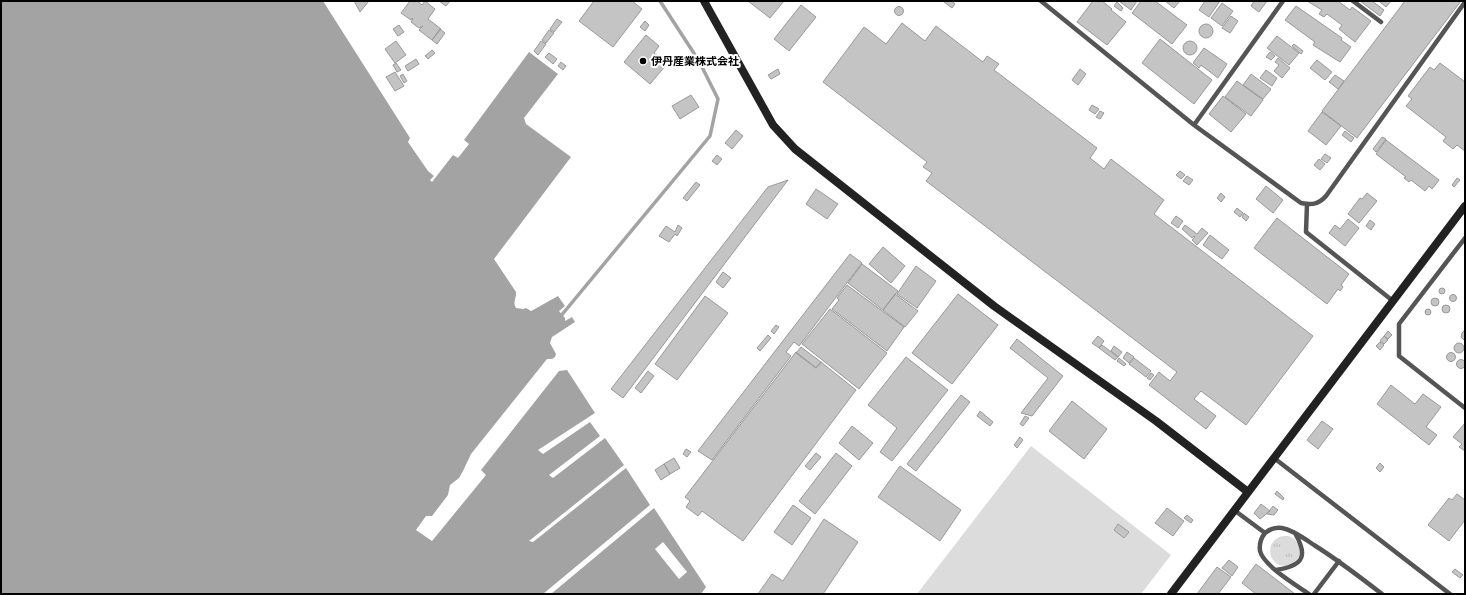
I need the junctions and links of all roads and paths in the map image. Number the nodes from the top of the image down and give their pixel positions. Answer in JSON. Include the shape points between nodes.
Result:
{"nodes":[{"id":1,"x":704,"y":1,"type":"edge"},
{"id":2,"x":1041,"y":1,"type":"edge"},
{"id":3,"x":1283,"y":1,"type":"edge"},
{"id":4,"x":1353,"y":1,"type":"edge"},
{"id":5,"x":1465,"y":2,"type":"edge"},
{"id":6,"x":1463,"y":8,"type":"edge"},
{"id":7,"x":1381,"y":22,"type":"dead end"},
{"id":8,"x":1194,"y":125,"type":"junction"},
{"id":9,"x":1307,"y":204,"type":"junction"},
{"id":10,"x":1465,"y":206,"type":"edge"},
{"id":11,"x":1465,"y":238,"type":"edge"},
{"id":12,"x":1393,"y":301,"type":"junction"},
{"id":13,"x":1465,"y":408,"type":"edge"},
{"id":14,"x":1274,"y":458,"type":"junction"},
{"id":15,"x":1248,"y":492,"type":"junction"},
{"id":16,"x":1234,"y":510,"type":"junction"},
{"id":17,"x":1265,"y":533,"type":"junction"},
{"id":18,"x":1295,"y":533,"type":"junction"},
{"id":19,"x":1339,"y":561,"type":"junction"},
{"id":20,"x":1276,"y":570,"type":"junction"},
{"id":21,"x":1171,"y":594,"type":"edge"},
{"id":22,"x":1309,"y":594,"type":"edge"},
{"id":23,"x":1314,"y":594,"type":"edge"},
{"id":24,"x":1382,"y":594,"type":"edge"},
{"id":25,"x":1450,"y":594,"type":"edge"}],
"edges":[{"from":1,"to":15,"type":"street","via":[[773,125],[795,149],[994,306],[1156,421]]},
{"from":2,"to":8,"type":"lane"},
{"from":3,"to":8,"type":"lane"},
{"from":4,"to":7,"type":"lane"},
{"from":5,"to":6,"type":"lane"},
{"from":6,"to":9,"type":"lane","via":[[1326,196],[1321,202]]},
{"from":8,"to":9,"type":"lane","via":[[1300,203]]},
{"from":9,"to":12,"type":"lane","via":[[1306,232]]},
{"from":10,"to":12,"type":"street"},
{"from":11,"to":13,"type":"lane","via":[[1400,324],[1399,349],[1399,356]]},
{"from":12,"to":14,"type":"street"},
{"from":14,"to":15,"type":"street"},
{"from":14,"to":25,"type":"lane"},
{"from":15,"to":16,"type":"street"},
{"from":16,"to":17,"type":"lane"},
{"from":16,"to":21,"type":"street"},
{"from":17,"to":18,"type":"lane","via":[[1277,527]]},
{"from":17,"to":20,"type":"lane","via":[[1260,542],[1260,550]]},
{"from":18,"to":19,"type":"lane"},
{"from":18,"to":20,"type":"lane","via":[[1302,547],[1300,559],[1292,567]]},
{"from":19,"to":23,"type":"lane"},
{"from":19,"to":24,"type":"lane"},
{"from":20,"to":22,"type":"lane"}]}
